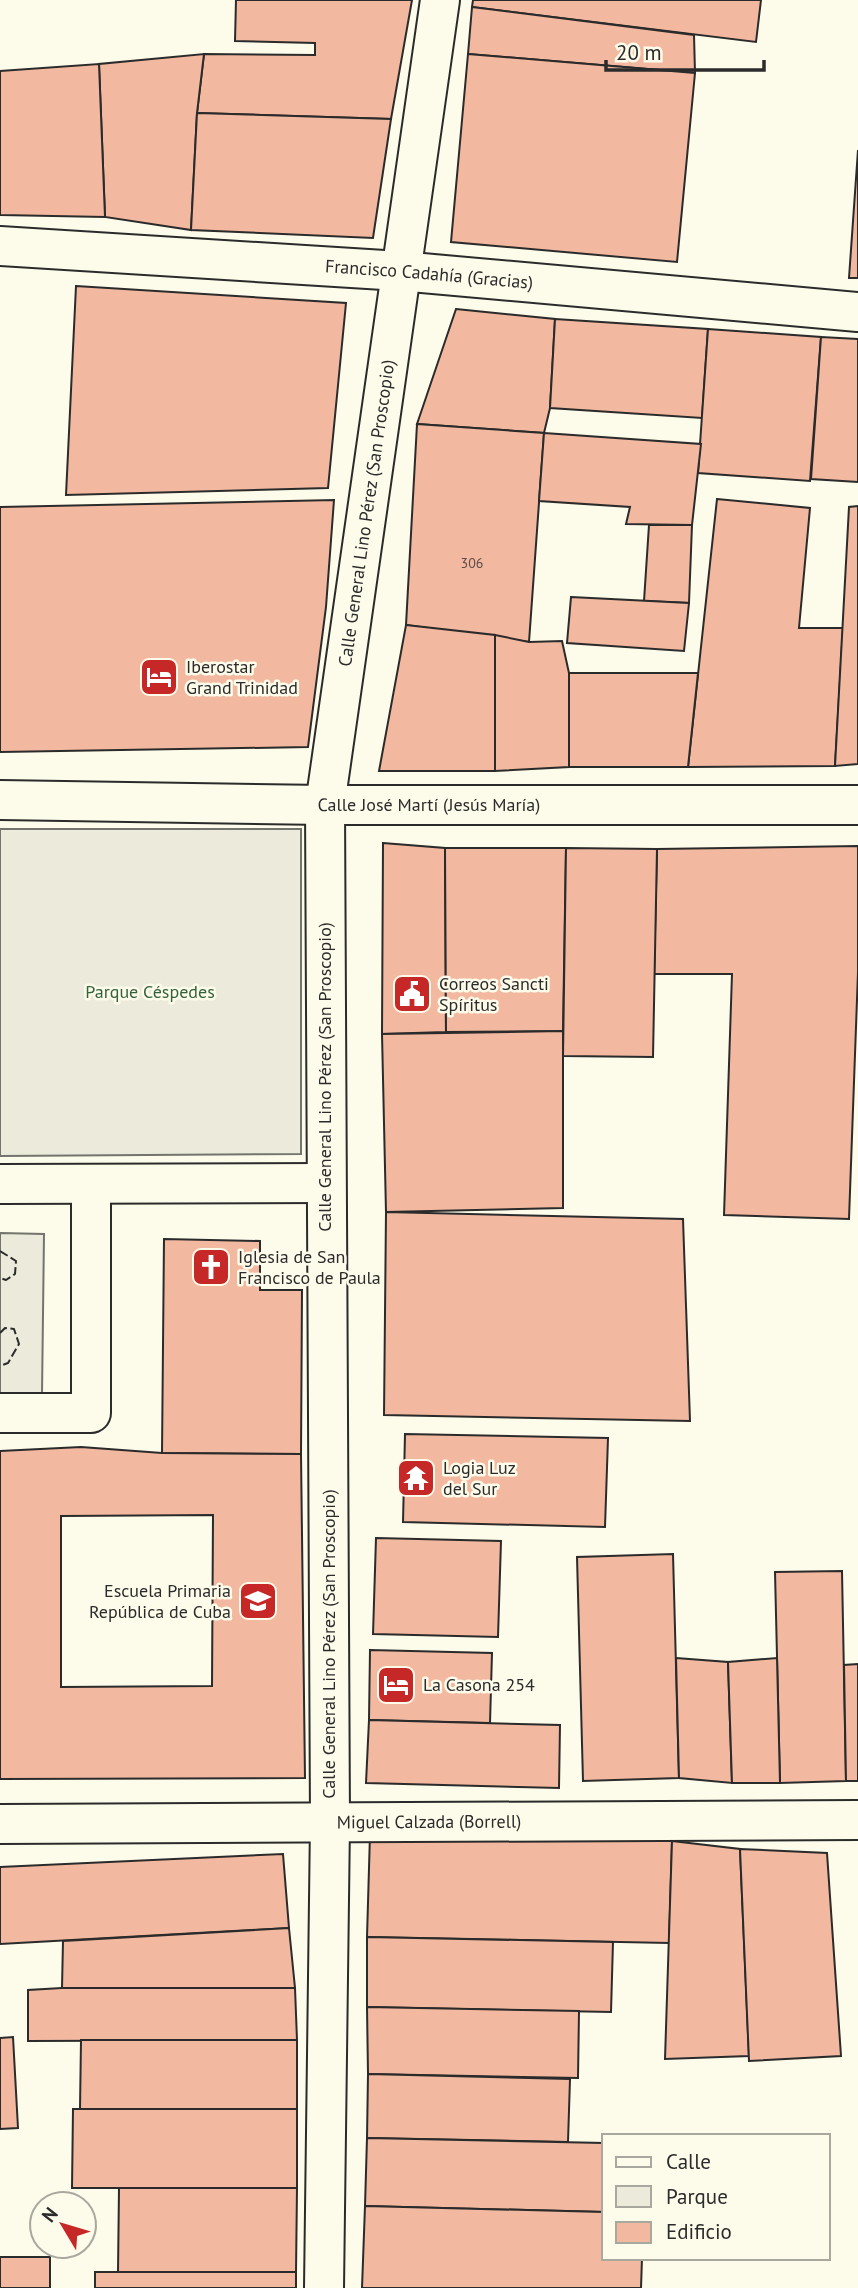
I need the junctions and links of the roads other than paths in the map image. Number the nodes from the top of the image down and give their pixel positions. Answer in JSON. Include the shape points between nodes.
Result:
{"nodes":[{"id":1,"x":440,"y":0,"type":"edge"},
{"id":2,"x":0,"y":246,"type":"edge"},
{"id":3,"x":400,"y":271,"type":"junction"},
{"id":4,"x":858,"y":312,"type":"edge"},
{"id":5,"x":0,"y":800,"type":"edge"},
{"id":6,"x":858,"y":805,"type":"edge"},
{"id":7,"x":325,"y":806,"type":"junction"},
{"id":8,"x":325,"y":1183,"type":"junction"},
{"id":9,"x":0,"y":1184,"type":"edge"},
{"id":10,"x":91,"y":1184,"type":"junction"},
{"id":11,"x":0,"y":1413,"type":"edge"},
{"id":12,"x":858,"y":1820,"type":"edge"},
{"id":13,"x":330,"y":1822,"type":"junction"},
{"id":14,"x":0,"y":1824,"type":"edge"},
{"id":15,"x":324,"y":2288,"type":"edge"}],
"edges":[{"from":1,"to":3,"type":"street","name":"Calle General Lino Pérez (San Proscopio)"},
{"from":2,"to":3,"type":"street","name":"Francisco Cadahía (Gracias)"},
{"from":3,"to":4,"type":"street","name":"Francisco Cadahía (Gracias)"},
{"from":3,"to":7,"type":"street","name":"Calle General Lino Pérez (San Proscopio)"},
{"from":5,"to":7,"type":"street","name":"Calle José Martí (Jesús María)"},
{"from":6,"to":7,"type":"street","name":"Calle José Martí (Jesús María)"},
{"from":7,"to":8,"type":"street","name":"Calle General Lino Pérez (San Proscopio)"},
{"from":8,"to":10,"type":"street"},
{"from":8,"to":13,"type":"street","name":"Calle General Lino Pérez (San Proscopio)"},
{"from":9,"to":10,"type":"street"},
{"from":10,"to":11,"type":"street","via":[[91,1413]]},
{"from":12,"to":13,"type":"street","name":"Miguel Calzada (Borrell)"},
{"from":13,"to":14,"type":"street","name":"Miguel Calzada (Borrell)"},
{"from":13,"to":15,"type":"street","name":"Calle General Lino Pérez (San Proscopio)"}]}
